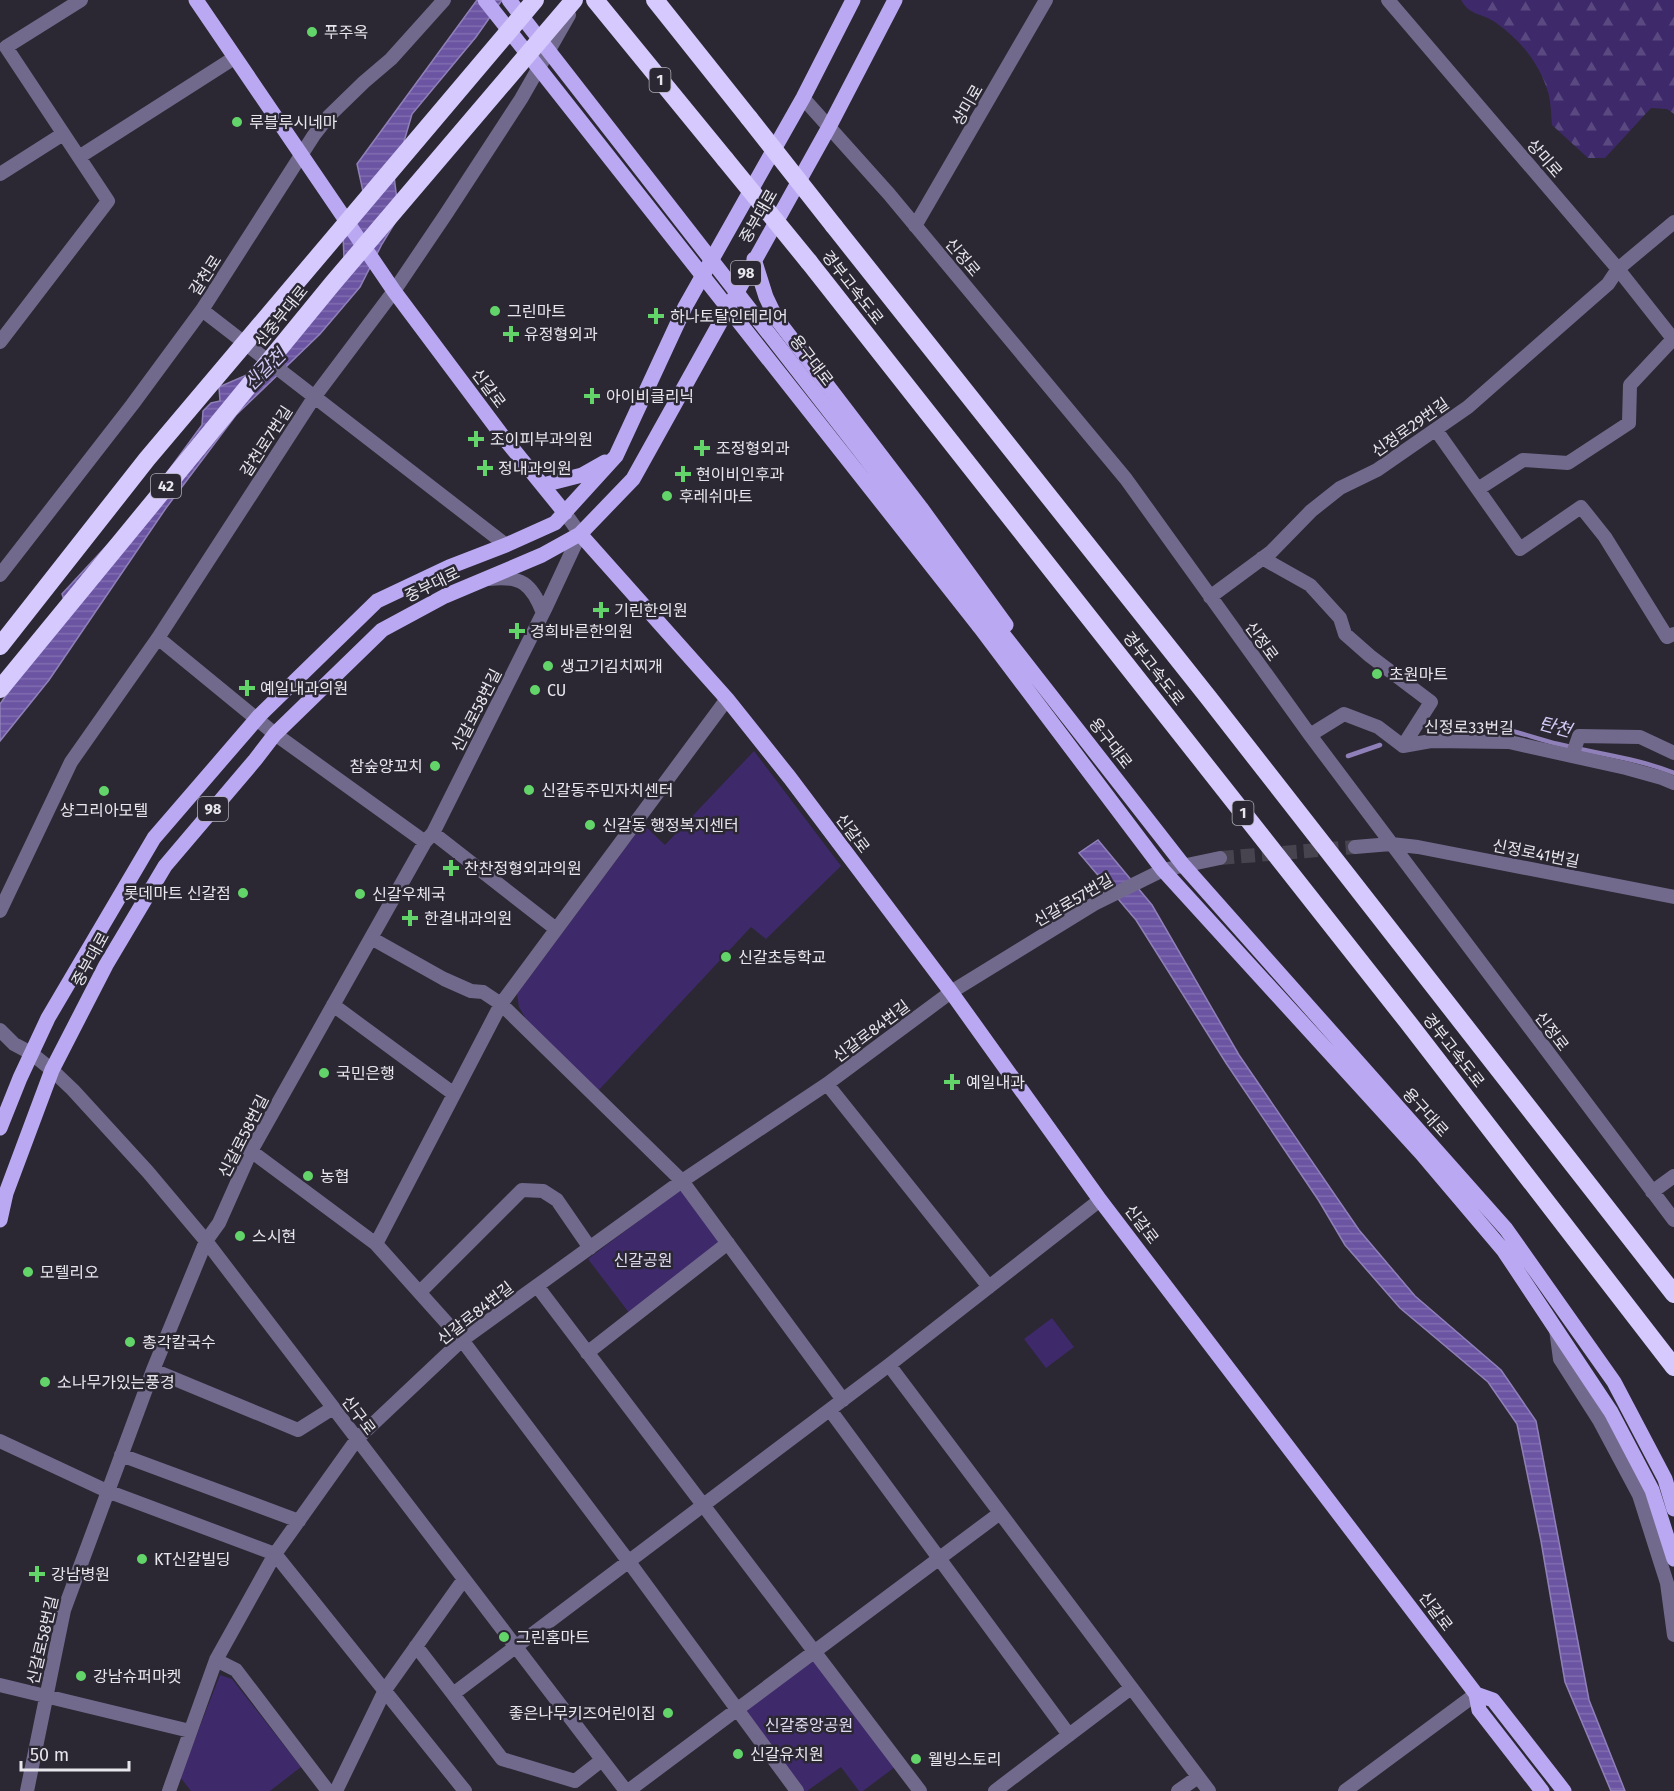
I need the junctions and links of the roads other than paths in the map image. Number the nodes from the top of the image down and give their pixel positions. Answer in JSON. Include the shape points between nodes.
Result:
{"nodes":[{"id":1,"x":81,"y":0,"type":"edge"},
{"id":2,"x":196,"y":0,"type":"edge"},
{"id":3,"x":444,"y":0,"type":"edge"},
{"id":4,"x":485,"y":0,"type":"edge"},
{"id":5,"x":509,"y":0,"type":"edge"},
{"id":6,"x":535,"y":0,"type":"edge"},
{"id":7,"x":576,"y":0,"type":"edge"},
{"id":8,"x":595,"y":0,"type":"edge"},
{"id":9,"x":655,"y":0,"type":"edge"},
{"id":10,"x":853,"y":0,"type":"edge"},
{"id":11,"x":895,"y":0,"type":"edge"},
{"id":12,"x":1046,"y":0,"type":"edge"},
{"id":13,"x":1388,"y":0,"type":"edge"},
{"id":14,"x":2,"y":46,"type":"edge"},
{"id":15,"x":234,"y":58,"type":"junction"},
{"id":16,"x":803,"y":98,"type":"junction"},
{"id":17,"x":829,"y":127,"type":"junction"},
{"id":18,"x":63,"y":134,"type":"junction"},
{"id":19,"x":79,"y":157,"type":"junction"},
{"id":20,"x":305,"y":162,"type":"junction"},
{"id":21,"x":0,"y":174,"type":"edge"},
{"id":22,"x":1674,"y":222,"type":"edge"},
{"id":23,"x":915,"y":226,"type":"junction"},
{"id":24,"x":754,"y":259,"type":"junction"},
{"id":25,"x":1618,"y":269,"type":"junction"},
{"id":26,"x":391,"y":286,"type":"junction"},
{"id":27,"x":202,"y":310,"type":"junction"},
{"id":28,"x":1674,"y":338,"type":"edge"},
{"id":29,"x":0,"y":342,"type":"edge"},
{"id":30,"x":315,"y":396,"type":"junction"},
{"id":31,"x":1436,"y":430,"type":"junction"},
{"id":32,"x":616,"y":456,"type":"junction"},
{"id":33,"x":543,"y":485,"type":"junction"},
{"id":34,"x":1478,"y":489,"type":"junction"},
{"id":35,"x":565,"y":513,"type":"junction"},
{"id":36,"x":580,"y":534,"type":"junction"},
{"id":37,"x":506,"y":545,"type":"junction"},
{"id":38,"x":1262,"y":558,"type":"junction"},
{"id":39,"x":0,"y":575,"type":"edge"},
{"id":40,"x":484,"y":580,"type":"junction"},
{"id":41,"x":1210,"y":597,"type":"junction"},
{"id":42,"x":543,"y":613,"type":"junction"},
{"id":43,"x":985,"y":623,"type":"junction"},
{"id":44,"x":1674,"y":634,"type":"edge"},
{"id":45,"x":158,"y":638,"type":"junction"},
{"id":46,"x":0,"y":646,"type":"edge"},
{"id":47,"x":1041,"y":684,"type":"junction"},
{"id":48,"x":0,"y":689,"type":"edge"},
{"id":49,"x":727,"y":699,"type":"junction"},
{"id":50,"x":256,"y":719,"type":"junction"},
{"id":51,"x":274,"y":734,"type":"junction"},
{"id":52,"x":1310,"y":735,"type":"junction"},
{"id":53,"x":1403,"y":746,"type":"junction"},
{"id":54,"x":1674,"y":753,"type":"edge"},
{"id":55,"x":1572,"y":756,"type":"junction"},
{"id":56,"x":1674,"y":783,"type":"edge"},
{"id":57,"x":429,"y":837,"type":"junction"},
{"id":58,"x":1391,"y":844,"type":"junction"},
{"id":59,"x":1355,"y":847,"type":"tunnel mouth"},
{"id":60,"x":1220,"y":858,"type":"tunnel mouth"},
{"id":61,"x":1184,"y":866,"type":"junction"},
{"id":62,"x":1163,"y":870,"type":"junction"},
{"id":63,"x":1674,"y":897,"type":"edge"},
{"id":64,"x":0,"y":911,"type":"edge"},
{"id":65,"x":556,"y":929,"type":"junction"},
{"id":66,"x":371,"y":938,"type":"junction"},
{"id":67,"x":951,"y":992,"type":"junction"},
{"id":68,"x":501,"y":1004,"type":"junction"},
{"id":69,"x":333,"y":1005,"type":"junction"},
{"id":70,"x":0,"y":1030,"type":"edge"},
{"id":71,"x":31,"y":1053,"type":"junction"},
{"id":72,"x":52,"y":1070,"type":"junction"},
{"id":73,"x":827,"y":1084,"type":"junction"},
{"id":74,"x":454,"y":1094,"type":"junction"},
{"id":75,"x":0,"y":1128,"type":"edge"},
{"id":76,"x":251,"y":1151,"type":"junction"},
{"id":77,"x":1674,"y":1176,"type":"edge"},
{"id":78,"x":682,"y":1181,"type":"junction"},
{"id":79,"x":1674,"y":1191,"type":"edge"},
{"id":80,"x":1652,"y":1192,"type":"junction"},
{"id":81,"x":1101,"y":1200,"type":"junction"},
{"id":82,"x":0,"y":1220,"type":"edge"},
{"id":83,"x":1674,"y":1220,"type":"edge"},
{"id":84,"x":206,"y":1241,"type":"junction"},
{"id":85,"x":728,"y":1243,"type":"junction"},
{"id":86,"x":376,"y":1244,"type":"junction"},
{"id":87,"x":590,"y":1248,"type":"junction"},
{"id":88,"x":537,"y":1286,"type":"junction"},
{"id":89,"x":989,"y":1287,"type":"junction"},
{"id":90,"x":420,"y":1292,"type":"junction"},
{"id":91,"x":1674,"y":1294,"type":"edge"},
{"id":92,"x":1556,"y":1329,"type":"junction"},
{"id":93,"x":462,"y":1340,"type":"junction"},
{"id":94,"x":587,"y":1353,"type":"junction"},
{"id":95,"x":889,"y":1365,"type":"junction"},
{"id":96,"x":1674,"y":1367,"type":"edge"},
{"id":97,"x":153,"y":1370,"type":"junction"},
{"id":98,"x":843,"y":1400,"type":"junction"},
{"id":99,"x":333,"y":1408,"type":"junction"},
{"id":100,"x":830,"y":1410,"type":"junction"},
{"id":101,"x":357,"y":1439,"type":"junction"},
{"id":102,"x":0,"y":1441,"type":"edge"},
{"id":103,"x":121,"y":1455,"type":"junction"},
{"id":104,"x":107,"y":1491,"type":"junction"},
{"id":105,"x":704,"y":1505,"type":"junction"},
{"id":106,"x":1674,"y":1509,"type":"edge"},
{"id":107,"x":1000,"y":1513,"type":"junction"},
{"id":108,"x":299,"y":1521,"type":"junction"},
{"id":109,"x":275,"y":1554,"type":"junction"},
{"id":110,"x":939,"y":1559,"type":"junction"},
{"id":111,"x":1674,"y":1559,"type":"edge"},
{"id":112,"x":629,"y":1562,"type":"junction"},
{"id":113,"x":464,"y":1579,"type":"junction"},
{"id":114,"x":1674,"y":1635,"type":"edge"},
{"id":115,"x":416,"y":1646,"type":"junction"},
{"id":116,"x":516,"y":1647,"type":"junction"},
{"id":117,"x":815,"y":1651,"type":"junction"},
{"id":118,"x":216,"y":1660,"type":"junction"},
{"id":119,"x":0,"y":1685,"type":"edge"},
{"id":120,"x":1131,"y":1688,"type":"junction"},
{"id":121,"x":385,"y":1690,"type":"junction"},
{"id":122,"x":453,"y":1694,"type":"junction"},
{"id":123,"x":1476,"y":1694,"type":"junction"},
{"id":124,"x":46,"y":1695,"type":"junction"},
{"id":125,"x":736,"y":1710,"type":"junction"},
{"id":126,"x":190,"y":1731,"type":"junction"},
{"id":127,"x":1069,"y":1735,"type":"junction"},
{"id":128,"x":602,"y":1760,"type":"junction"},
{"id":129,"x":1198,"y":1776,"type":"junction"},
{"id":130,"x":27,"y":1791,"type":"edge"},
{"id":131,"x":169,"y":1791,"type":"edge"},
{"id":132,"x":328,"y":1791,"type":"edge"},
{"id":133,"x":336,"y":1791,"type":"edge"},
{"id":134,"x":465,"y":1791,"type":"edge"},
{"id":135,"x":627,"y":1791,"type":"edge"},
{"id":136,"x":797,"y":1791,"type":"edge"},
{"id":137,"x":920,"y":1791,"type":"edge"},
{"id":138,"x":995,"y":1791,"type":"edge"},
{"id":139,"x":1178,"y":1791,"type":"edge"},
{"id":140,"x":1209,"y":1791,"type":"edge"},
{"id":141,"x":1345,"y":1791,"type":"edge"},
{"id":142,"x":1542,"y":1791,"type":"edge"},
{"id":143,"x":1564,"y":1791,"type":"edge"}],
"edges":[{"from":1,"to":14,"type":"street"},
{"from":2,"to":15,"type":"main road","name":"신갈로"},
{"from":3,"to":20,"type":"street","name":"갈천로","via":[[391,59],[329,116]]},
{"from":4,"to":43,"type":"main road","name":"용구대로","bridge":true},
{"from":5,"to":43,"type":"main road","name":"용구대로","bridge":true},
{"from":6,"to":46,"type":"highway","name":"신중부대로","number":"42","bridge":true,"via":[[147,459]]},
{"from":7,"to":26,"type":"street","name":"갈천로7번길","via":[[521,99]]},
{"from":7,"to":48,"type":"highway","name":"신중부대로","number":"42","bridge":true,"via":[[325,292]]},
{"from":8,"to":96,"type":"highway","name":"경부고속도로","number":"1","bridge":true,"via":[[809,262],[1407,1021]]},
{"from":9,"to":91,"type":"highway","name":"경부고속도로","bridge":true,"via":[[1208,697]]},
{"from":10,"to":16,"type":"main road","name":"중부대로","number":"98"},
{"from":11,"to":17,"type":"main road","name":"중부대로","number":"98"},
{"from":12,"to":23,"type":"street","name":"상미로"},
{"from":13,"to":25,"type":"street","name":"상미로"},
{"from":14,"to":18,"type":"street"},
{"from":15,"to":19,"type":"street"},
{"from":15,"to":20,"type":"main road","name":"신갈로"},
{"from":16,"to":17,"type":"street","name":"신정로"},
{"from":16,"to":32,"type":"main road","name":"중부대로","number":"98","via":[[681,315]]},
{"from":17,"to":23,"type":"street","name":"신정로"},
{"from":17,"to":24,"type":"main road","name":"중부대로","number":"98"},
{"from":18,"to":19,"type":"street"},
{"from":18,"to":21,"type":"street"},
{"from":19,"to":29,"type":"street","via":[[108,201]]},
{"from":20,"to":26,"type":"main road","name":"신갈로","bridge":true},
{"from":20,"to":27,"type":"street","name":"갈천로"},
{"from":22,"to":25,"type":"street","name":"신정로29번길"},
{"from":23,"to":41,"type":"street","name":"신정로","via":[[1126,479]]},
{"from":24,"to":36,"type":"main road","name":"중부대로","number":"98","via":[[633,479]]},
{"from":24,"to":47,"type":"main road","via":[[776,318],[1023,648]]},
{"from":25,"to":28,"type":"street","name":"상미로"},
{"from":25,"to":31,"type":"street","name":"신정로29번길","via":[[1608,284],[1468,407]]},
{"from":26,"to":30,"type":"street","name":"갈천로7번길"},
{"from":26,"to":33,"type":"main road","name":"신갈로"},
{"from":27,"to":30,"type":"street","bridge":true},
{"from":27,"to":39,"type":"street","name":"갈천로"},
{"from":28,"to":34,"type":"street","via":[[1630,385],[1629,423],[1568,463],[1523,460]]},
{"from":30,"to":37,"type":"street"},
{"from":30,"to":45,"type":"street","name":"갈천로7번길"},
{"from":31,"to":34,"type":"street"},
{"from":31,"to":38,"type":"street","name":"신정로29번길","via":[[1377,470],[1340,488]]},
{"from":32,"to":33,"type":"main road","via":[[582,475]]},
{"from":32,"to":35,"type":"main road","name":"중부대로","number":"98"},
{"from":33,"to":35,"type":"main road","name":"신갈로"},
{"from":34,"to":44,"type":"street","via":[[1520,549],[1581,507],[1605,537],[1667,637]]},
{"from":35,"to":36,"type":"street","name":"신갈로"},
{"from":35,"to":37,"type":"main road","name":"중부대로","number":"98","via":[[555,523]]},
{"from":36,"to":40,"type":"main road","name":"중부대로","number":"98"},
{"from":36,"to":42,"type":"street","name":"신갈로58번길"},
{"from":36,"to":49,"type":"main road","name":"신갈로"},
{"from":37,"to":50,"type":"main road","name":"중부대로","number":"98","via":[[377,601]]},
{"from":38,"to":41,"type":"street","name":"신정로29번길"},
{"from":38,"to":53,"type":"street","via":[[1310,585],[1340,618],[1345,634],[1431,702]]},
{"from":40,"to":42,"type":"street","via":[[523,582],[533,590]]},
{"from":40,"to":51,"type":"main road","name":"중부대로","number":"98","via":[[382,630]]},
{"from":41,"to":52,"type":"street","name":"신정로"},
{"from":42,"to":57,"type":"street","name":"신갈로58번길"},
{"from":43,"to":47,"type":"main road","name":"용구대로"},
{"from":43,"to":62,"type":"main road","name":"용구대로"},
{"from":45,"to":50,"type":"street"},
{"from":45,"to":64,"type":"street","name":"갈천로7번길","via":[[71,762]]},
{"from":47,"to":61,"type":"main road","name":"용구대로"},
{"from":49,"to":65,"type":"street"},
{"from":49,"to":67,"type":"main road","name":"신갈로"},
{"from":50,"to":51,"type":"street"},
{"from":50,"to":71,"type":"main road","name":"중부대로","number":"98","via":[[154,838]]},
{"from":51,"to":57,"type":"street"},
{"from":51,"to":72,"type":"main road","name":"중부대로","number":"98","via":[[165,866],[106,965]]},
{"from":52,"to":53,"type":"street","name":"신정로33번길","via":[[1344,714],[1378,727]]},
{"from":52,"to":58,"type":"street","name":"신정로"},
{"from":53,"to":55,"type":"street","name":"신정로33번길","via":[[1431,741],[1509,742]]},
{"from":54,"to":55,"type":"street","via":[[1640,737],[1579,736]]},
{"from":55,"to":56,"type":"street","name":"신정로33번길"},
{"from":57,"to":65,"type":"street"},
{"from":57,"to":66,"type":"street","name":"신갈로58번길"},
{"from":58,"to":59,"type":"street"},
{"from":58,"to":63,"type":"street","name":"신정로41번길"},
{"from":58,"to":80,"type":"street","name":"신정로"},
{"from":60,"to":61,"type":"street","name":"신갈로57번길"},
{"from":61,"to":62,"type":"street","name":"신갈로57번길"},
{"from":61,"to":106,"type":"main road","name":"용구대로","via":[[1506,1229],[1614,1382],[1665,1479]]},
{"from":62,"to":67,"type":"street","name":"신갈로57번길","via":[[1104,899]]},
{"from":62,"to":92,"type":"main road","name":"용구대로","via":[[1429,1162],[1504,1251]]},
{"from":65,"to":68,"type":"street"},
{"from":66,"to":68,"type":"street","via":[[444,979],[483,992]]},
{"from":66,"to":69,"type":"street","name":"신갈로58번길"},
{"from":67,"to":73,"type":"street","name":"신갈로84번길"},
{"from":67,"to":81,"type":"main road","name":"신갈로"},
{"from":68,"to":74,"type":"street"},
{"from":68,"to":78,"type":"street"},
{"from":69,"to":74,"type":"street"},
{"from":69,"to":76,"type":"street","name":"신갈로58번길"},
{"from":70,"to":71,"type":"street","name":"신구로"},
{"from":71,"to":72,"type":"street","name":"신구로"},
{"from":71,"to":75,"type":"main road","name":"중부대로","number":"98"},
{"from":72,"to":82,"type":"main road","name":"중부대로","number":"98","via":[[6,1193]]},
{"from":72,"to":84,"type":"street","name":"신구로"},
{"from":73,"to":78,"type":"street","name":"신갈로84번길"},
{"from":73,"to":89,"type":"street"},
{"from":74,"to":86,"type":"street"},
{"from":76,"to":84,"type":"street","name":"신갈로58번길","via":[[219,1223]]},
{"from":76,"to":86,"type":"street"},
{"from":77,"to":80,"type":"street"},
{"from":78,"to":85,"type":"street"},
{"from":78,"to":87,"type":"street","name":"신갈로84번길"},
{"from":79,"to":80,"type":"street"},
{"from":80,"to":83,"type":"street","name":"신정로"},
{"from":81,"to":89,"type":"street"},
{"from":81,"to":123,"type":"main road","name":"신갈로"},
{"from":84,"to":97,"type":"street","name":"신갈로58번길"},
{"from":84,"to":99,"type":"street","name":"신구로"},
{"from":85,"to":94,"type":"street"},
{"from":85,"to":98,"type":"street"},
{"from":86,"to":90,"type":"street"},
{"from":87,"to":88,"type":"street","name":"신갈로84번길"},
{"from":87,"to":90,"type":"street","via":[[556,1200],[543,1191],[522,1191]]},
{"from":88,"to":93,"type":"street","name":"신갈로84번길"},
{"from":88,"to":94,"type":"street"},
{"from":89,"to":95,"type":"street"},
{"from":90,"to":93,"type":"street"},
{"from":92,"to":111,"type":"main road","name":"용구대로","via":[[1611,1412],[1652,1490]]},
{"from":92,"to":114,"type":"street","via":[[1560,1359],[1599,1420],[1639,1495],[1667,1583]]},
{"from":93,"to":101,"type":"street","name":"신갈로84번길"},
{"from":93,"to":112,"type":"street"},
{"from":94,"to":105,"type":"street"},
{"from":95,"to":98,"type":"street"},
{"from":95,"to":107,"type":"street"},
{"from":97,"to":99,"type":"street","via":[[298,1430]]},
{"from":97,"to":103,"type":"street","name":"신갈로58번길"},
{"from":98,"to":100,"type":"street"},
{"from":99,"to":101,"type":"street","name":"신구로"},
{"from":100,"to":105,"type":"street"},
{"from":100,"to":110,"type":"street"},
{"from":101,"to":108,"type":"street","name":"신갈로84번길"},
{"from":101,"to":113,"type":"street","name":"신구로"},
{"from":102,"to":104,"type":"street"},
{"from":103,"to":104,"type":"street","name":"신갈로58번길"},
{"from":103,"to":108,"type":"street"},
{"from":104,"to":109,"type":"street"},
{"from":104,"to":124,"type":"street","name":"신갈로58번길","via":[[64,1610]]},
{"from":105,"to":112,"type":"street"},
{"from":105,"to":117,"type":"street"},
{"from":107,"to":110,"type":"street"},
{"from":107,"to":120,"type":"street"},
{"from":108,"to":109,"type":"street","name":"신갈로84번길"},
{"from":109,"to":118,"type":"street","name":"신갈로84번길"},
{"from":109,"to":121,"type":"street"},
{"from":110,"to":117,"type":"street"},
{"from":110,"to":127,"type":"street"},
{"from":112,"to":116,"type":"street"},
{"from":112,"to":125,"type":"street"},
{"from":113,"to":115,"type":"street"},
{"from":113,"to":116,"type":"street","name":"신구로"},
{"from":115,"to":121,"type":"street"},
{"from":115,"to":122,"type":"street"},
{"from":116,"to":122,"type":"street"},
{"from":116,"to":128,"type":"street","name":"신구로"},
{"from":117,"to":125,"type":"street"},
{"from":117,"to":137,"type":"street"},
{"from":118,"to":126,"type":"street","name":"신갈로84번길"},
{"from":118,"to":132,"type":"street","via":[[236,1670]]},
{"from":119,"to":124,"type":"street"},
{"from":120,"to":127,"type":"street"},
{"from":120,"to":129,"type":"street"},
{"from":121,"to":133,"type":"street"},
{"from":121,"to":134,"type":"street"},
{"from":122,"to":128,"type":"street","via":[[502,1759],[575,1781]]},
{"from":123,"to":141,"type":"street"},
{"from":123,"to":142,"type":"main road","name":"신갈로","via":[[1479,1710]]},
{"from":123,"to":143,"type":"main road","name":"신갈로","via":[[1492,1700]]},
{"from":124,"to":126,"type":"street"},
{"from":124,"to":130,"type":"street","name":"신갈로58번길"},
{"from":125,"to":135,"type":"street"},
{"from":125,"to":136,"type":"street"},
{"from":126,"to":131,"type":"street","name":"신갈로84번길"},
{"from":127,"to":138,"type":"street"},
{"from":128,"to":135,"type":"street","name":"신구로"},
{"from":129,"to":139,"type":"street"},
{"from":129,"to":140,"type":"street"}]}
